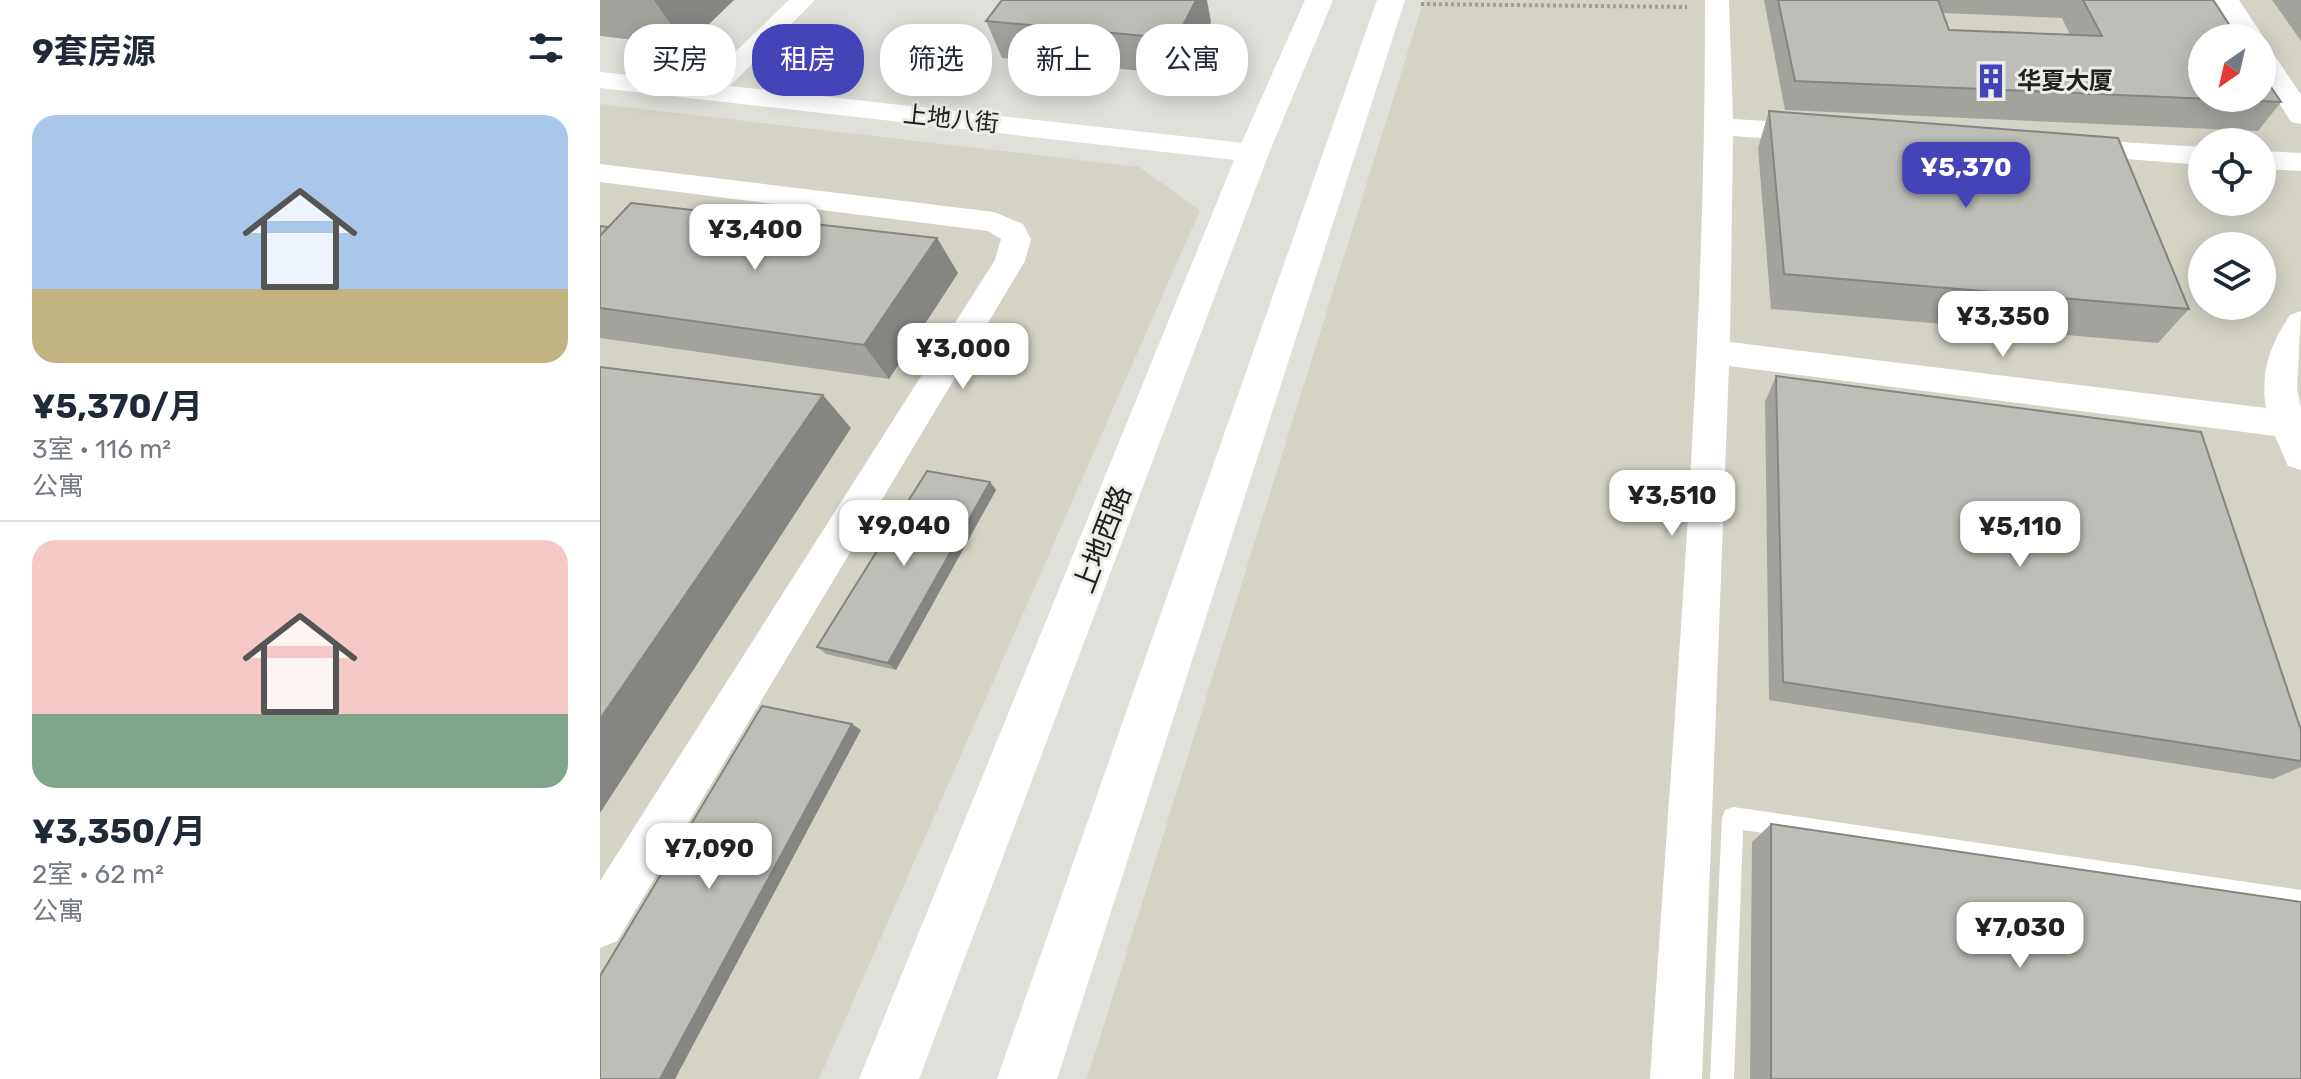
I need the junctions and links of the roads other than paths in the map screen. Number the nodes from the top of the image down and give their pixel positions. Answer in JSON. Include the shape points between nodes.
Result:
{"nodes":[{"id":1,"x":803,"y":0,"type":"edge"},
{"id":2,"x":1319,"y":0,"type":"edge"},
{"id":3,"x":2227,"y":0,"type":"edge"},
{"id":4,"x":1402,"y":2,"type":"edge"},
{"id":5,"x":1717,"y":4,"type":"edge"},
{"id":6,"x":2242,"y":24,"type":"edge"},
{"id":7,"x":736,"y":66,"type":"edge"},
{"id":8,"x":2276,"y":77,"type":"edge"},
{"id":9,"x":600,"y":80,"type":"edge"},
{"id":10,"x":624,"y":83,"type":"edge"},
{"id":11,"x":736,"y":95,"type":"edge"},
{"id":12,"x":2301,"y":116,"type":"edge"},
{"id":13,"x":1719,"y":127,"type":"junction"},
{"id":14,"x":1844,"y":135,"type":"edge"},
{"id":15,"x":2046,"y":147,"type":"edge"},
{"id":16,"x":1253,"y":153,"type":"junction"},
{"id":17,"x":2188,"y":155,"type":"edge"},
{"id":18,"x":2276,"y":161,"type":"edge"},
{"id":19,"x":2301,"y":162,"type":"edge"},
{"id":20,"x":600,"y":173,"type":"edge"},
{"id":21,"x":2301,"y":323,"type":"edge"},
{"id":22,"x":1713,"y":352,"type":"junction"},
{"id":23,"x":2286,"y":424,"type":"junction"},
{"id":24,"x":2301,"y":456,"type":"edge"},
{"id":25,"x":2301,"y":901,"type":"edge"},
{"id":26,"x":600,"y":924,"type":"edge"},
{"id":27,"x":889,"y":1079,"type":"edge"},
{"id":28,"x":1027,"y":1079,"type":"edge"},
{"id":29,"x":1676,"y":1079,"type":"edge"},
{"id":30,"x":1722,"y":1079,"type":"edge"}],
"edges":[{"from":1,"to":7,"type":"street"},
{"from":2,"to":16,"type":"main road","name":"上地西路"},
{"from":3,"to":6,"type":"street"},
{"from":4,"to":28,"type":"main road"},
{"from":5,"to":13,"type":"street"},
{"from":8,"to":12,"type":"street"},
{"from":9,"to":10,"type":"street","name":"上地八街"},
{"from":11,"to":16,"type":"street","name":"上地八街"},
{"from":13,"to":14,"type":"street"},
{"from":13,"to":22,"type":"street"},
{"from":15,"to":17,"type":"street"},
{"from":16,"to":27,"type":"main road","name":"上地西路"},
{"from":18,"to":19,"type":"street"},
{"from":20,"to":26,"type":"street","via":[[994,222],[1016,239],[1010,261]]},
{"from":21,"to":23,"type":"street","via":[[2284,357],[2279,392]]},
{"from":22,"to":23,"type":"street"},
{"from":22,"to":29,"type":"street"},
{"from":23,"to":24,"type":"street"},
{"from":25,"to":30,"type":"lane","via":[[1733,818]]}]}
